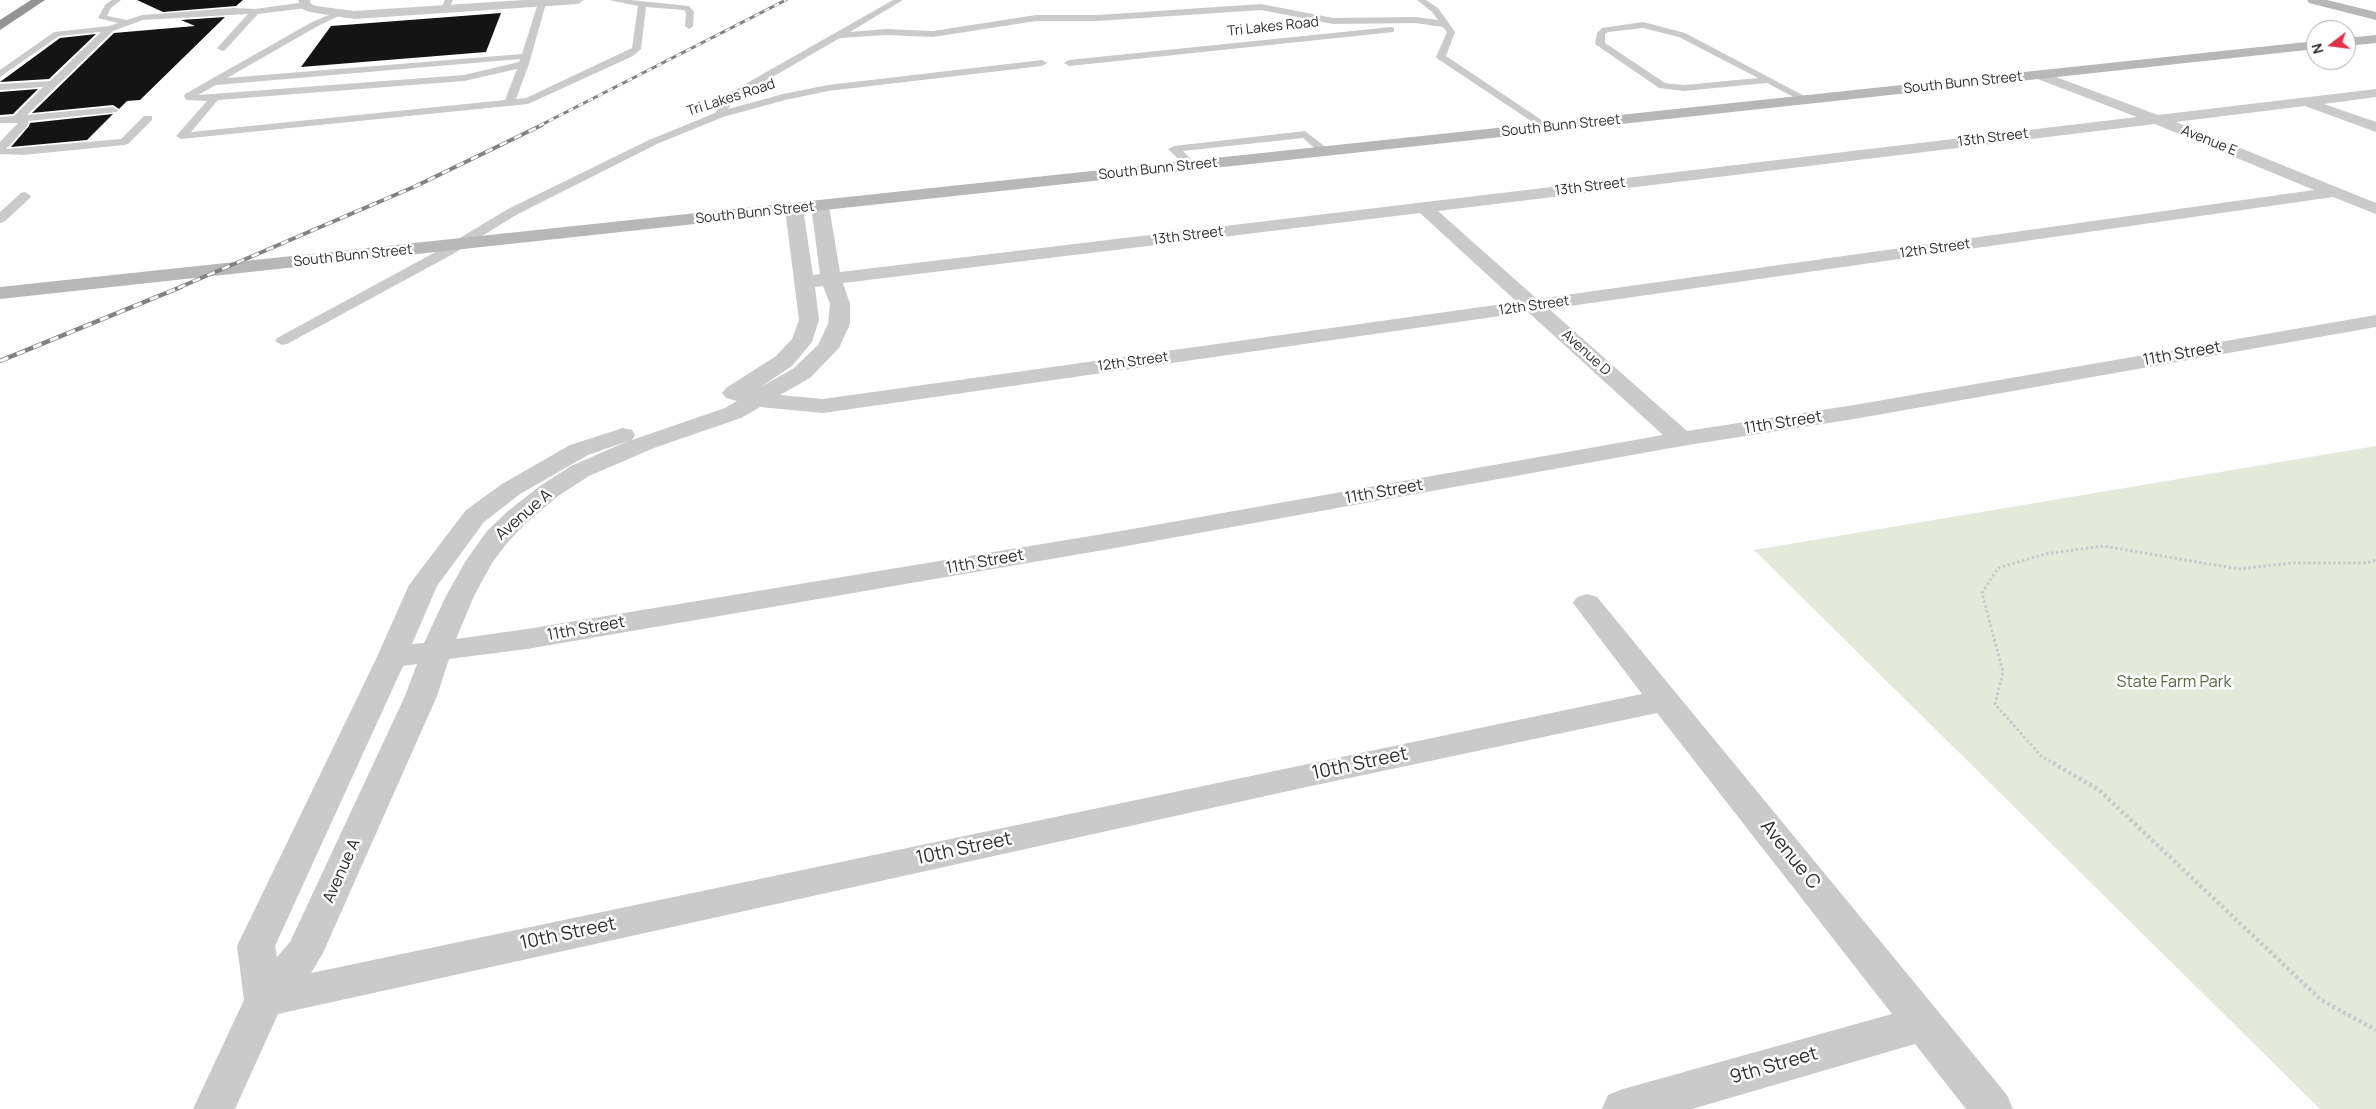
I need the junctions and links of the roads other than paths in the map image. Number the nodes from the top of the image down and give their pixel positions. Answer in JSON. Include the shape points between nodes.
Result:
{"nodes":[{"id":1,"x":39,"y":0,"type":"edge"},
{"id":2,"x":117,"y":0,"type":"edge"},
{"id":3,"x":578,"y":0,"type":"edge"},
{"id":4,"x":613,"y":0,"type":"edge"},
{"id":5,"x":899,"y":0,"type":"edge"},
{"id":6,"x":1421,"y":0,"type":"edge"},
{"id":7,"x":2313,"y":0,"type":"edge"},
{"id":8,"x":550,"y":1,"type":"edge"},
{"id":9,"x":305,"y":2,"type":"edge"},
{"id":10,"x":642,"y":4,"type":"junction"},
{"id":11,"x":446,"y":5,"type":"edge"},
{"id":12,"x":255,"y":12,"type":"junction"},
{"id":13,"x":339,"y":14,"type":"junction"},
{"id":14,"x":2376,"y":16,"type":"edge"},
{"id":15,"x":125,"y":22,"type":"junction"},
{"id":16,"x":1445,"y":24,"type":"junction"},
{"id":17,"x":0,"y":26,"type":"edge"},
{"id":18,"x":689,"y":26,"type":"dead end"},
{"id":19,"x":110,"y":29,"type":"junction"},
{"id":20,"x":840,"y":35,"type":"junction"},
{"id":21,"x":2376,"y":39,"type":"edge"},
{"id":22,"x":2356,"y":41,"type":"edge"},
{"id":23,"x":2306,"y":46,"type":"edge"},
{"id":24,"x":222,"y":48,"type":"dead end"},
{"id":25,"x":525,"y":60,"type":"junction"},
{"id":26,"x":1042,"y":63,"type":"dead end"},
{"id":27,"x":1069,"y":63,"type":"dead end"},
{"id":28,"x":0,"y":74,"type":"edge"},
{"id":29,"x":2040,"y":75,"type":"junction"},
{"id":30,"x":1769,"y":80,"type":"junction"},
{"id":31,"x":212,"y":83,"type":"junction"},
{"id":32,"x":52,"y":84,"type":"junction"},
{"id":33,"x":0,"y":88,"type":"edge"},
{"id":34,"x":2376,"y":93,"type":"edge"},
{"id":35,"x":215,"y":98,"type":"junction"},
{"id":36,"x":1807,"y":100,"type":"junction"},
{"id":37,"x":2305,"y":102,"type":"junction"},
{"id":38,"x":509,"y":104,"type":"junction"},
{"id":39,"x":113,"y":110,"type":"dead end"},
{"id":40,"x":719,"y":115,"type":"junction"},
{"id":41,"x":20,"y":118,"type":"junction"},
{"id":42,"x":148,"y":118,"type":"dead end"},
{"id":43,"x":2156,"y":119,"type":"junction"},
{"id":44,"x":0,"y":120,"type":"edge"},
{"id":45,"x":1548,"y":127,"type":"junction"},
{"id":46,"x":2376,"y":127,"type":"edge"},
{"id":47,"x":0,"y":149,"type":"edge"},
{"id":48,"x":1324,"y":151,"type":"junction"},
{"id":49,"x":1192,"y":166,"type":"junction"},
{"id":50,"x":2334,"y":192,"type":"junction"},
{"id":51,"x":25,"y":196,"type":"dead end"},
{"id":52,"x":807,"y":207,"type":"junction"},
{"id":53,"x":1423,"y":207,"type":"junction"},
{"id":54,"x":2376,"y":209,"type":"edge"},
{"id":55,"x":0,"y":219,"type":"edge"},
{"id":56,"x":454,"y":245,"type":"junction"},
{"id":57,"x":818,"y":281,"type":"junction"},
{"id":58,"x":0,"y":293,"type":"edge"},
{"id":59,"x":1535,"y":306,"type":"junction"},
{"id":60,"x":2376,"y":321,"type":"edge"},
{"id":61,"x":282,"y":341,"type":"dead end"},
{"id":62,"x":746,"y":396,"type":"junction"},
{"id":63,"x":1682,"y":440,"type":"junction"},
{"id":64,"x":1587,"y":602,"type":"dead end"},
{"id":65,"x":438,"y":652,"type":"junction"},
{"id":66,"x":392,"y":657,"type":"junction"},
{"id":67,"x":1665,"y":700,"type":"junction"},
{"id":68,"x":264,"y":1000,"type":"junction"},
{"id":69,"x":1924,"y":1023,"type":"junction"},
{"id":70,"x":214,"y":1109,"type":"edge"},
{"id":71,"x":1623,"y":1109,"type":"edge"},
{"id":72,"x":1992,"y":1109,"type":"edge"}],
"edges":[{"from":1,"to":17,"type":"highway"},
{"from":2,"to":15,"type":"lane","via":[[102,18]]},
{"from":3,"to":8,"type":"street"},
{"from":4,"to":10,"type":"lane"},
{"from":5,"to":20,"type":"lane"},
{"from":6,"to":16,"type":"lane","via":[[1435,10]]},
{"from":7,"to":14,"type":"street"},
{"from":8,"to":11,"type":"street"},
{"from":8,"to":25,"type":"lane"},
{"from":9,"to":12,"type":"lane"},
{"from":9,"to":13,"type":"street","via":[[320,10]]},
{"from":10,"to":18,"type":"lane","via":[[686,8],[690,12]]},
{"from":10,"to":38,"type":"lane","via":[[636,49],[630,54],[528,102]]},
{"from":11,"to":13,"type":"street","via":[[371,14]]},
{"from":12,"to":15,"type":"lane","via":[[233,11]]},
{"from":12,"to":24,"type":"lane"},
{"from":13,"to":31,"type":"lane","via":[[315,24]]},
{"from":15,"to":19,"type":"lane"},
{"from":16,"to":20,"type":"lane","via":[[1401,19],[1333,21],[1261,7],[1098,18],[1036,18],[933,34],[886,32]]},
{"from":16,"to":27,"type":"lane","name":"Tri Lakes Road"},
{"from":16,"to":45,"type":"lane","via":[[1451,32],[1441,57]]},
{"from":19,"to":28,"type":"lane","via":[[57,34]]},
{"from":19,"to":32,"type":"lane"},
{"from":20,"to":40,"type":"lane","via":[[730,97]]},
{"from":21,"to":22,"type":"street"},
{"from":23,"to":29,"type":"street","name":"South Bunn Street"},
{"from":25,"to":31,"type":"lane"},
{"from":25,"to":35,"type":"lane","via":[[464,78]]},
{"from":25,"to":38,"type":"lane"},
{"from":26,"to":40,"type":"lane","name":"Tri Lakes Road","via":[[828,88]]},
{"from":29,"to":36,"type":"street","name":"South Bunn Street"},
{"from":29,"to":43,"type":"street","name":"Avenue E"},
{"from":30,"to":30,"type":"lane","via":[[1665,29],[1643,25],[1601,33],[1600,44],[1662,86],[1684,88]]},
{"from":30,"to":36,"type":"lane"},
{"from":31,"to":35,"type":"lane","via":[[189,96]]},
{"from":32,"to":33,"type":"lane"},
{"from":32,"to":41,"type":"lane","via":[[18,116]]},
{"from":34,"to":37,"type":"street","name":"13th Street"},
{"from":35,"to":38,"type":"lane","via":[[181,136]]},
{"from":36,"to":45,"type":"street","name":"South Bunn Street"},
{"from":37,"to":43,"type":"street","name":"13th Street"},
{"from":37,"to":46,"type":"street"},
{"from":39,"to":41,"type":"lane"},
{"from":40,"to":56,"type":"lane","name":"Tri Lakes Road","via":[[653,142]]},
{"from":41,"to":44,"type":"lane"},
{"from":41,"to":47,"type":"lane","via":[[24,123]]},
{"from":42,"to":47,"type":"lane","via":[[124,142],[23,152]]},
{"from":43,"to":50,"type":"street","name":"Avenue E"},
{"from":43,"to":53,"type":"street","name":"13th Street"},
{"from":45,"to":48,"type":"street","name":"South Bunn Street"},
{"from":48,"to":49,"type":"street","name":"South Bunn Street"},
{"from":48,"to":49,"type":"lane","via":[[1305,134],[1174,149]]},
{"from":49,"to":52,"type":"street","name":"South Bunn Street"},
{"from":50,"to":54,"type":"street","name":"Avenue E"},
{"from":50,"to":59,"type":"street","name":"12th Street"},
{"from":51,"to":55,"type":"lane"},
{"from":52,"to":56,"type":"street","name":"South Bunn Street"},
{"from":52,"to":57,"type":"street","name":"Avenue A"},
{"from":53,"to":57,"type":"street","name":"13th Street"},
{"from":53,"to":59,"type":"street","name":"Avenue D"},
{"from":56,"to":58,"type":"street","name":"South Bunn Street"},
{"from":56,"to":61,"type":"lane"},
{"from":57,"to":62,"type":"street","name":"Avenue A","via":[[840,304],[839,324],[828,348],[802,373]]},
{"from":59,"to":62,"type":"street","name":"12th Street","via":[[823,406]]},
{"from":59,"to":63,"type":"street","name":"Avenue D"},
{"from":60,"to":63,"type":"street","name":"11th Street"},
{"from":62,"to":65,"type":"street","name":"Avenue A","via":[[733,413],[645,443],[580,471],[517,517],[479,562],[460,596]]},
{"from":62,"to":66,"type":"street","name":"Avenue A","via":[[579,450],[511,489],[475,516],[423,585]]},
{"from":63,"to":65,"type":"street","name":"11th Street","via":[[1121,539]]},
{"from":64,"to":67,"type":"street","name":"Avenue C"},
{"from":65,"to":66,"type":"street","name":"11th Street"},
{"from":65,"to":68,"type":"street","name":"Avenue A","via":[[304,953]]},
{"from":66,"to":68,"type":"street","name":"Avenue A","via":[[256,946]]},
{"from":67,"to":68,"type":"street","name":"10th Street"},
{"from":67,"to":69,"type":"street","name":"Avenue C"},
{"from":68,"to":70,"type":"street","name":"Avenue A"},
{"from":69,"to":71,"type":"street","name":"9th Street"},
{"from":69,"to":72,"type":"street","name":"Avenue C"}]}
